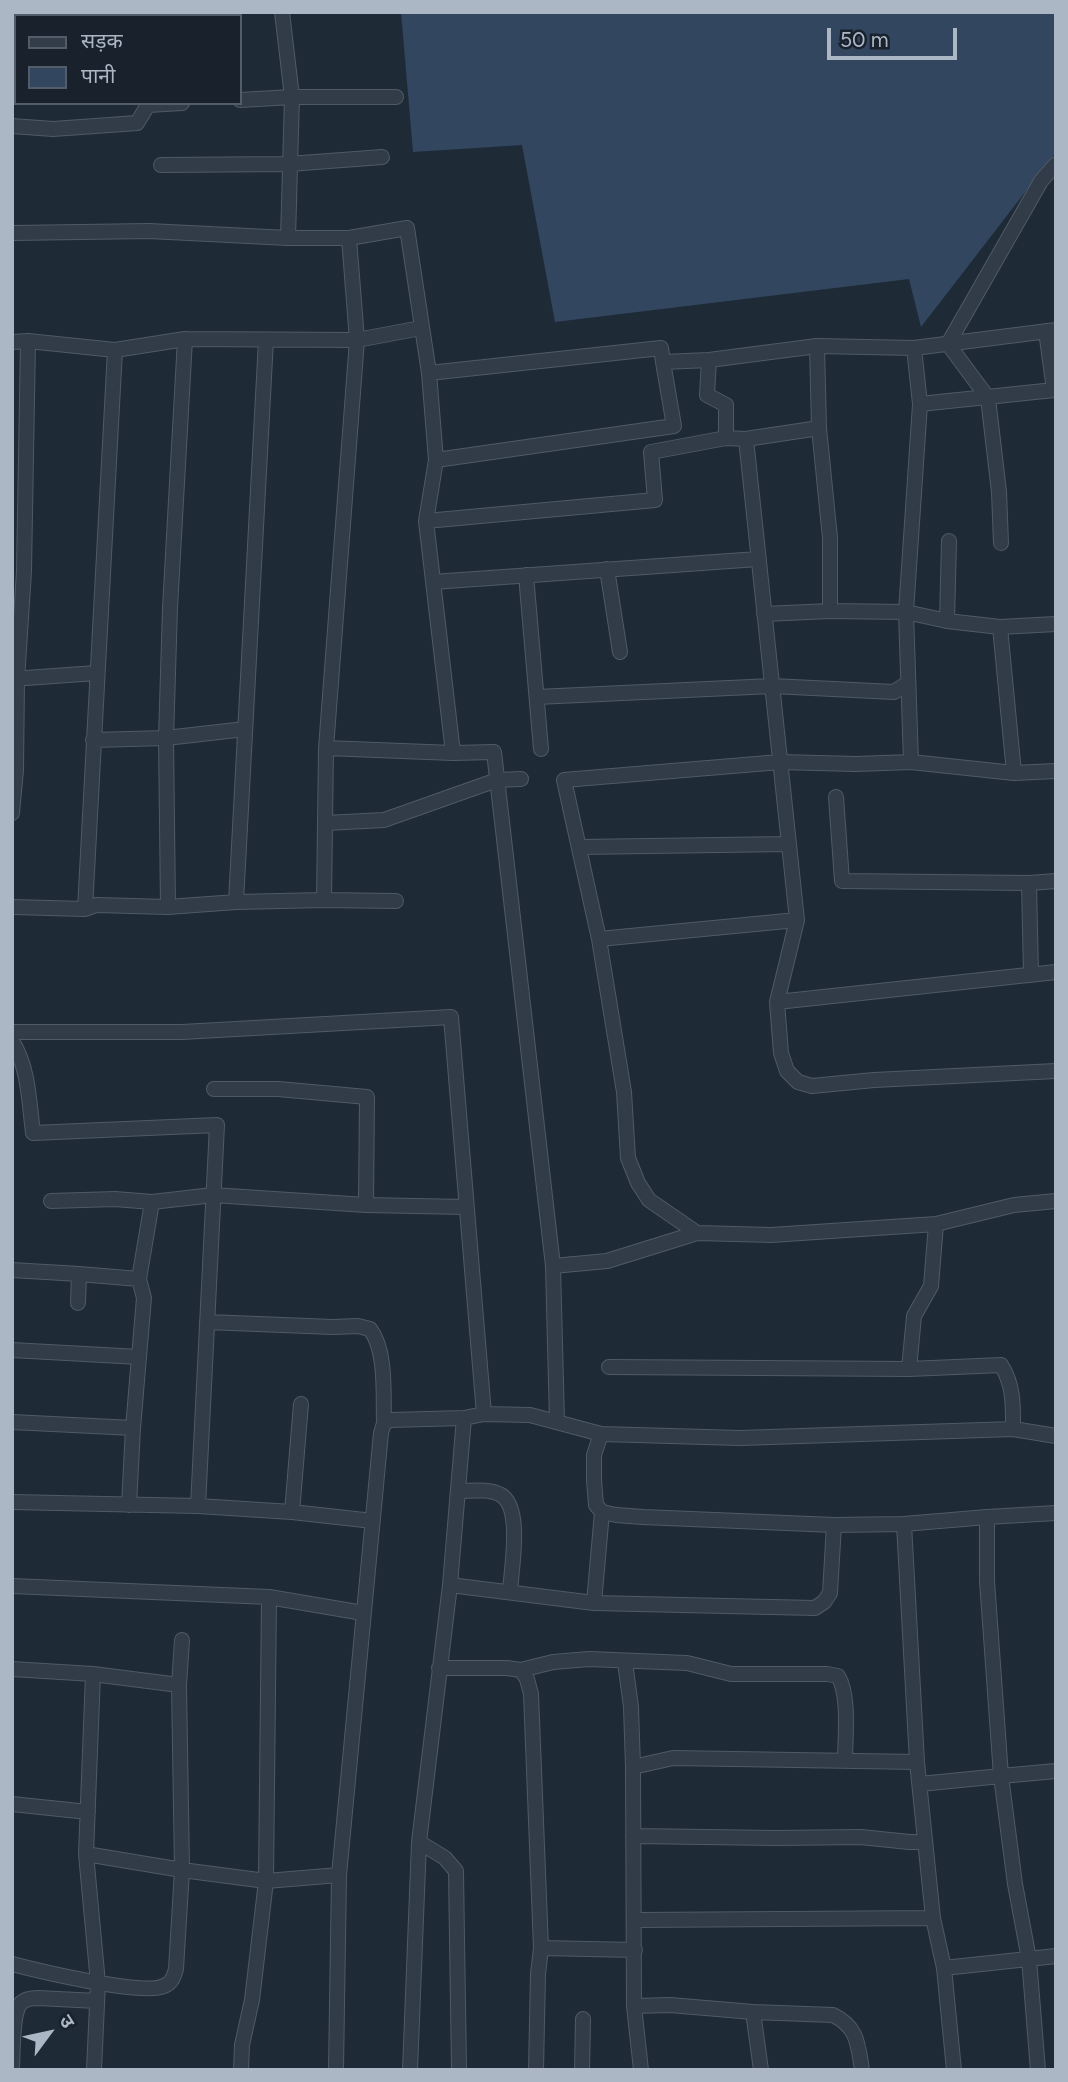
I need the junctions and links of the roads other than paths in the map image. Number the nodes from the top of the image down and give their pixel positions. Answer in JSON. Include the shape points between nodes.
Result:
{"nodes":[{"id":1,"x":282,"y":12,"type":"edge"},
{"id":2,"x":292,"y":97,"type":"junction"},
{"id":3,"x":396,"y":97,"type":"dead end"},
{"id":4,"x":242,"y":100,"type":"edge"},
{"id":5,"x":148,"y":105,"type":"edge"},
{"id":6,"x":12,"y":126,"type":"edge"},
{"id":7,"x":382,"y":157,"type":"dead end"},
{"id":8,"x":289,"y":164,"type":"junction"},
{"id":9,"x":1056,"y":164,"type":"edge"},
{"id":10,"x":161,"y":165,"type":"dead end"},
{"id":11,"x":12,"y":233,"type":"edge"},
{"id":12,"x":288,"y":238,"type":"junction"},
{"id":13,"x":349,"y":238,"type":"junction"},
{"id":14,"x":421,"y":328,"type":"junction"},
{"id":15,"x":1051,"y":330,"type":"edge"},
{"id":16,"x":185,"y":339,"type":"junction"},
{"id":17,"x":266,"y":340,"type":"junction"},
{"id":18,"x":358,"y":340,"type":"junction"},
{"id":19,"x":28,"y":341,"type":"junction"},
{"id":20,"x":12,"y":342,"type":"edge"},
{"id":21,"x":948,"y":344,"type":"junction"},
{"id":22,"x":817,"y":345,"type":"junction"},
{"id":23,"x":914,"y":348,"type":"junction"},
{"id":24,"x":115,"y":350,"type":"junction"},
{"id":25,"x":709,"y":359,"type":"junction"},
{"id":26,"x":663,"y":362,"type":"junction"},
{"id":27,"x":429,"y":373,"type":"junction"},
{"id":28,"x":988,"y":398,"type":"junction"},
{"id":29,"x":920,"y":404,"type":"junction"},
{"id":30,"x":819,"y":428,"type":"junction"},
{"id":31,"x":726,"y":438,"type":"junction"},
{"id":32,"x":746,"y":439,"type":"junction"},
{"id":33,"x":436,"y":460,"type":"junction"},
{"id":34,"x":426,"y":521,"type":"junction"},
{"id":35,"x":949,"y":541,"type":"dead end"},
{"id":36,"x":1001,"y":543,"type":"dead end"},
{"id":37,"x":758,"y":559,"type":"junction"},
{"id":38,"x":607,"y":569,"type":"junction"},
{"id":39,"x":18,"y":572,"type":"edge"},
{"id":40,"x":526,"y":575,"type":"junction"},
{"id":41,"x":433,"y":582,"type":"junction"},
{"id":42,"x":830,"y":611,"type":"junction"},
{"id":43,"x":906,"y":612,"type":"junction"},
{"id":44,"x":764,"y":614,"type":"junction"},
{"id":45,"x":947,"y":621,"type":"junction"},
{"id":46,"x":1056,"y":624,"type":"edge"},
{"id":47,"x":1000,"y":626,"type":"junction"},
{"id":48,"x":620,"y":652,"type":"dead end"},
{"id":49,"x":96,"y":673,"type":"junction"},
{"id":50,"x":15,"y":680,"type":"edge"},
{"id":51,"x":908,"y":683,"type":"junction"},
{"id":52,"x":772,"y":687,"type":"junction"},
{"id":53,"x":537,"y":697,"type":"junction"},
{"id":54,"x":245,"y":729,"type":"junction"},
{"id":55,"x":166,"y":738,"type":"junction"},
{"id":56,"x":93,"y":740,"type":"junction"},
{"id":57,"x":326,"y":748,"type":"junction"},
{"id":58,"x":541,"y":749,"type":"dead end"},
{"id":59,"x":453,"y":752,"type":"junction"},
{"id":60,"x":780,"y":762,"type":"junction"},
{"id":61,"x":911,"y":762,"type":"junction"},
{"id":62,"x":1056,"y":771,"type":"edge"},
{"id":63,"x":1014,"y":773,"type":"junction"},
{"id":64,"x":521,"y":779,"type":"dead end"},
{"id":65,"x":497,"y":780,"type":"junction"},
{"id":66,"x":836,"y":797,"type":"dead end"},
{"id":67,"x":12,"y":813,"type":"edge"},
{"id":68,"x":325,"y":823,"type":"junction"},
{"id":69,"x":789,"y":844,"type":"junction"},
{"id":70,"x":579,"y":847,"type":"junction"},
{"id":71,"x":1056,"y":881,"type":"edge"},
{"id":72,"x":1029,"y":883,"type":"junction"},
{"id":73,"x":324,"y":900,"type":"junction"},
{"id":74,"x":396,"y":901,"type":"dead end"},
{"id":75,"x":236,"y":902,"type":"junction"},
{"id":76,"x":12,"y":907,"type":"edge"},
{"id":77,"x":168,"y":907,"type":"junction"},
{"id":78,"x":85,"y":909,"type":"junction"},
{"id":79,"x":797,"y":920,"type":"junction"},
{"id":80,"x":599,"y":939,"type":"junction"},
{"id":81,"x":1056,"y":972,"type":"edge"},
{"id":82,"x":1031,"y":975,"type":"junction"},
{"id":83,"x":777,"y":1002,"type":"junction"},
{"id":84,"x":12,"y":1032,"type":"edge"},
{"id":85,"x":12,"y":1041,"type":"edge"},
{"id":86,"x":1056,"y":1071,"type":"edge"},
{"id":87,"x":214,"y":1089,"type":"dead end"},
{"id":88,"x":213,"y":1195,"type":"junction"},
{"id":89,"x":51,"y":1201,"type":"dead end"},
{"id":90,"x":1056,"y":1201,"type":"edge"},
{"id":91,"x":152,"y":1202,"type":"junction"},
{"id":92,"x":366,"y":1205,"type":"junction"},
{"id":93,"x":467,"y":1208,"type":"junction"},
{"id":94,"x":936,"y":1224,"type":"junction"},
{"id":95,"x":697,"y":1233,"type":"junction"},
{"id":96,"x":553,"y":1266,"type":"junction"},
{"id":97,"x":12,"y":1270,"type":"edge"},
{"id":98,"x":79,"y":1274,"type":"junction"},
{"id":99,"x":139,"y":1279,"type":"junction"},
{"id":100,"x":78,"y":1303,"type":"dead end"},
{"id":101,"x":207,"y":1322,"type":"junction"},
{"id":102,"x":12,"y":1349,"type":"edge"},
{"id":103,"x":139,"y":1357,"type":"junction"},
{"id":104,"x":609,"y":1367,"type":"dead end"},
{"id":105,"x":909,"y":1370,"type":"junction"},
{"id":106,"x":301,"y":1404,"type":"dead end"},
{"id":107,"x":484,"y":1414,"type":"junction"},
{"id":108,"x":464,"y":1418,"type":"junction"},
{"id":109,"x":557,"y":1421,"type":"junction"},
{"id":110,"x":12,"y":1422,"type":"edge"},
{"id":111,"x":384,"y":1423,"type":"junction"},
{"id":112,"x":133,"y":1428,"type":"junction"},
{"id":113,"x":1013,"y":1429,"type":"junction"},
{"id":114,"x":601,"y":1433,"type":"junction"},
{"id":115,"x":1056,"y":1436,"type":"edge"},
{"id":116,"x":458,"y":1491,"type":"junction"},
{"id":117,"x":12,"y":1502,"type":"edge"},
{"id":118,"x":129,"y":1505,"type":"junction"},
{"id":119,"x":198,"y":1506,"type":"junction"},
{"id":120,"x":602,"y":1512,"type":"junction"},
{"id":121,"x":292,"y":1513,"type":"junction"},
{"id":122,"x":1056,"y":1513,"type":"edge"},
{"id":123,"x":987,"y":1517,"type":"junction"},
{"id":124,"x":373,"y":1521,"type":"junction"},
{"id":125,"x":904,"y":1524,"type":"junction"},
{"id":126,"x":834,"y":1525,"type":"junction"},
{"id":127,"x":450,"y":1585,"type":"junction"},
{"id":128,"x":12,"y":1586,"type":"edge"},
{"id":129,"x":510,"y":1592,"type":"junction"},
{"id":130,"x":269,"y":1597,"type":"junction"},
{"id":131,"x":594,"y":1603,"type":"junction"},
{"id":132,"x":363,"y":1613,"type":"junction"},
{"id":133,"x":182,"y":1640,"type":"dead end"},
{"id":134,"x":625,"y":1662,"type":"junction"},
{"id":135,"x":439,"y":1668,"type":"junction"},
{"id":136,"x":12,"y":1669,"type":"edge"},
{"id":137,"x":521,"y":1670,"type":"junction"},
{"id":138,"x":93,"y":1674,"type":"junction"},
{"id":139,"x":179,"y":1685,"type":"junction"},
{"id":140,"x":845,"y":1761,"type":"junction"},
{"id":141,"x":917,"y":1762,"type":"junction"},
{"id":142,"x":633,"y":1767,"type":"junction"},
{"id":143,"x":1056,"y":1771,"type":"edge"},
{"id":144,"x":1001,"y":1776,"type":"junction"},
{"id":145,"x":920,"y":1784,"type":"junction"},
{"id":146,"x":12,"y":1804,"type":"edge"},
{"id":147,"x":88,"y":1812,"type":"junction"},
{"id":148,"x":634,"y":1836,"type":"junction"},
{"id":149,"x":419,"y":1842,"type":"junction"},
{"id":150,"x":925,"y":1842,"type":"junction"},
{"id":151,"x":86,"y":1854,"type":"junction"},
{"id":152,"x":182,"y":1870,"type":"junction"},
{"id":153,"x":339,"y":1875,"type":"junction"},
{"id":154,"x":266,"y":1881,"type":"junction"},
{"id":155,"x":933,"y":1918,"type":"junction"},
{"id":156,"x":635,"y":1920,"type":"junction"},
{"id":157,"x":541,"y":1948,"type":"junction"},
{"id":158,"x":635,"y":1950,"type":"junction"},
{"id":159,"x":1056,"y":1956,"type":"edge"},
{"id":160,"x":1029,"y":1959,"type":"junction"},
{"id":161,"x":12,"y":1964,"type":"edge"},
{"id":162,"x":944,"y":1968,"type":"junction"},
{"id":163,"x":98,"y":1983,"type":"junction"},
{"id":164,"x":97,"y":2001,"type":"junction"},
{"id":165,"x":634,"y":2006,"type":"junction"},
{"id":166,"x":753,"y":2012,"type":"junction"},
{"id":167,"x":583,"y":2019,"type":"dead end"},
{"id":168,"x":12,"y":2066,"type":"edge"},
{"id":169,"x":94,"y":2070,"type":"edge"},
{"id":170,"x":241,"y":2070,"type":"edge"},
{"id":171,"x":335,"y":2070,"type":"edge"},
{"id":172,"x":410,"y":2070,"type":"edge"},
{"id":173,"x":459,"y":2070,"type":"edge"},
{"id":174,"x":536,"y":2070,"type":"edge"},
{"id":175,"x":582,"y":2070,"type":"edge"},
{"id":176,"x":641,"y":2070,"type":"edge"},
{"id":177,"x":761,"y":2070,"type":"edge"},
{"id":178,"x":862,"y":2070,"type":"edge"},
{"id":179,"x":954,"y":2070,"type":"edge"},
{"id":180,"x":1038,"y":2070,"type":"edge"}],
"edges":[{"from":1,"to":2,"type":"street"},
{"from":2,"to":3,"type":"street"},
{"from":2,"to":4,"type":"street"},
{"from":2,"to":8,"type":"street"},
{"from":5,"to":6,"type":"street","via":[[137,123],[53,129]]},
{"from":7,"to":8,"type":"street"},
{"from":8,"to":10,"type":"street"},
{"from":8,"to":12,"type":"street"},
{"from":9,"to":21,"type":"street","via":[[1041,181]]},
{"from":11,"to":12,"type":"street","via":[[149,231]]},
{"from":12,"to":13,"type":"street"},
{"from":13,"to":14,"type":"street","via":[[408,228]]},
{"from":13,"to":18,"type":"street"},
{"from":14,"to":18,"type":"street"},
{"from":14,"to":27,"type":"street"},
{"from":15,"to":21,"type":"street"},
{"from":15,"to":28,"type":"street","via":[[1054,390]]},
{"from":16,"to":17,"type":"street"},
{"from":16,"to":24,"type":"street"},
{"from":16,"to":55,"type":"street"},
{"from":17,"to":18,"type":"street"},
{"from":17,"to":54,"type":"street"},
{"from":18,"to":57,"type":"street"},
{"from":19,"to":20,"type":"street"},
{"from":19,"to":24,"type":"street"},
{"from":19,"to":39,"type":"street"},
{"from":21,"to":23,"type":"street"},
{"from":21,"to":28,"type":"street"},
{"from":22,"to":23,"type":"street"},
{"from":22,"to":25,"type":"street"},
{"from":22,"to":30,"type":"street"},
{"from":23,"to":29,"type":"street"},
{"from":24,"to":49,"type":"street"},
{"from":25,"to":26,"type":"street"},
{"from":25,"to":31,"type":"street","via":[[707,395],[726,405]]},
{"from":26,"to":27,"type":"street","via":[[661,348]]},
{"from":26,"to":33,"type":"street","via":[[674,426]]},
{"from":27,"to":33,"type":"street"},
{"from":28,"to":29,"type":"street"},
{"from":28,"to":36,"type":"street"},
{"from":29,"to":43,"type":"street"},
{"from":30,"to":32,"type":"street"},
{"from":30,"to":42,"type":"street","via":[[830,538]]},
{"from":31,"to":32,"type":"street"},
{"from":31,"to":34,"type":"street","via":[[651,452],[655,500]]},
{"from":32,"to":37,"type":"street"},
{"from":33,"to":34,"type":"street"},
{"from":34,"to":41,"type":"street"},
{"from":35,"to":45,"type":"street"},
{"from":37,"to":38,"type":"street"},
{"from":37,"to":44,"type":"street"},
{"from":38,"to":40,"type":"street"},
{"from":38,"to":48,"type":"street"},
{"from":39,"to":50,"type":"street"},
{"from":40,"to":41,"type":"street"},
{"from":40,"to":53,"type":"street"},
{"from":41,"to":59,"type":"street"},
{"from":42,"to":43,"type":"street"},
{"from":42,"to":44,"type":"street"},
{"from":43,"to":45,"type":"street"},
{"from":43,"to":51,"type":"street"},
{"from":44,"to":52,"type":"street"},
{"from":45,"to":47,"type":"street"},
{"from":46,"to":47,"type":"street"},
{"from":47,"to":63,"type":"street"},
{"from":49,"to":50,"type":"street"},
{"from":49,"to":56,"type":"street"},
{"from":50,"to":67,"type":"street"},
{"from":51,"to":52,"type":"street","via":[[894,692]]},
{"from":51,"to":61,"type":"street"},
{"from":52,"to":53,"type":"street"},
{"from":52,"to":60,"type":"street"},
{"from":53,"to":58,"type":"street"},
{"from":54,"to":55,"type":"street"},
{"from":54,"to":75,"type":"street"},
{"from":55,"to":56,"type":"street"},
{"from":55,"to":77,"type":"street"},
{"from":56,"to":78,"type":"street"},
{"from":57,"to":59,"type":"street"},
{"from":57,"to":68,"type":"street"},
{"from":59,"to":65,"type":"street","via":[[494,752]]},
{"from":60,"to":61,"type":"street"},
{"from":60,"to":69,"type":"street"},
{"from":60,"to":70,"type":"street","via":[[564,780]]},
{"from":61,"to":63,"type":"street"},
{"from":62,"to":63,"type":"street"},
{"from":64,"to":65,"type":"street"},
{"from":65,"to":68,"type":"street","via":[[384,820]]},
{"from":65,"to":96,"type":"street"},
{"from":66,"to":72,"type":"street","via":[[842,881]]},
{"from":68,"to":73,"type":"street"},
{"from":69,"to":70,"type":"street"},
{"from":69,"to":79,"type":"street"},
{"from":70,"to":80,"type":"street"},
{"from":71,"to":72,"type":"street"},
{"from":72,"to":82,"type":"street"},
{"from":73,"to":74,"type":"street"},
{"from":73,"to":75,"type":"street"},
{"from":75,"to":77,"type":"street"},
{"from":76,"to":78,"type":"street"},
{"from":77,"to":78,"type":"street","via":[[96,905]]},
{"from":79,"to":80,"type":"street"},
{"from":79,"to":83,"type":"street"},
{"from":80,"to":95,"type":"street","via":[[624,1093],[628,1158],[649,1200]]},
{"from":81,"to":82,"type":"street"},
{"from":82,"to":83,"type":"street"},
{"from":83,"to":86,"type":"street","via":[[787,1071],[798,1082],[812,1086]]},
{"from":84,"to":93,"type":"street","via":[[182,1032],[451,1017]]},
{"from":85,"to":88,"type":"street","via":[[21,1054],[33,1133],[217,1125]]},
{"from":87,"to":92,"type":"street","via":[[367,1097]]},
{"from":88,"to":91,"type":"street"},
{"from":88,"to":92,"type":"street"},
{"from":88,"to":101,"type":"street"},
{"from":89,"to":91,"type":"street"},
{"from":90,"to":94,"type":"street","via":[[1014,1205]]},
{"from":91,"to":99,"type":"street"},
{"from":92,"to":93,"type":"street"},
{"from":93,"to":107,"type":"street"},
{"from":94,"to":95,"type":"street","via":[[771,1235]]},
{"from":94,"to":105,"type":"street","via":[[931,1286],[914,1316]]},
{"from":95,"to":96,"type":"street","via":[[607,1261]]},
{"from":96,"to":109,"type":"street"},
{"from":97,"to":98,"type":"street"},
{"from":98,"to":99,"type":"street"},
{"from":98,"to":100,"type":"street"},
{"from":99,"to":103,"type":"street","via":[[144,1298]]},
{"from":101,"to":111,"type":"street","via":[[370,1329],[380,1351]]},
{"from":101,"to":119,"type":"street"},
{"from":102,"to":103,"type":"street"},
{"from":103,"to":112,"type":"street"},
{"from":104,"to":105,"type":"street"},
{"from":105,"to":113,"type":"street","via":[[1001,1365],[1009,1378]]},
{"from":106,"to":121,"type":"street"},
{"from":107,"to":108,"type":"street"},
{"from":107,"to":109,"type":"street"},
{"from":108,"to":111,"type":"street"},
{"from":108,"to":116,"type":"street"},
{"from":109,"to":114,"type":"street"},
{"from":110,"to":112,"type":"street"},
{"from":111,"to":124,"type":"street"},
{"from":112,"to":118,"type":"street"},
{"from":113,"to":114,"type":"street","via":[[740,1438]]},
{"from":113,"to":115,"type":"street"},
{"from":114,"to":120,"type":"street","via":[[594,1455],[594,1480],[596,1505]]},
{"from":116,"to":127,"type":"street"},
{"from":116,"to":129,"type":"street","via":[[487,1491],[508,1500],[515,1527]]},
{"from":117,"to":118,"type":"street"},
{"from":118,"to":119,"type":"street"},
{"from":119,"to":121,"type":"street"},
{"from":120,"to":126,"type":"street"},
{"from":120,"to":131,"type":"street"},
{"from":121,"to":124,"type":"street"},
{"from":122,"to":123,"type":"street"},
{"from":123,"to":125,"type":"street"},
{"from":123,"to":144,"type":"street"},
{"from":124,"to":132,"type":"street"},
{"from":125,"to":126,"type":"street"},
{"from":125,"to":141,"type":"street"},
{"from":126,"to":131,"type":"street","via":[[830,1593],[815,1608]]},
{"from":127,"to":129,"type":"street"},
{"from":127,"to":135,"type":"street"},
{"from":128,"to":130,"type":"street"},
{"from":129,"to":131,"type":"street"},
{"from":130,"to":132,"type":"street"},
{"from":130,"to":154,"type":"street"},
{"from":132,"to":153,"type":"street"},
{"from":133,"to":139,"type":"street"},
{"from":134,"to":137,"type":"street","via":[[589,1659]]},
{"from":134,"to":140,"type":"street","via":[[687,1663],[731,1674],[838,1676],[845,1697]]},
{"from":134,"to":142,"type":"street"},
{"from":135,"to":137,"type":"street"},
{"from":135,"to":149,"type":"street"},
{"from":136,"to":138,"type":"street"},
{"from":137,"to":157,"type":"street","via":[[531,1694]]},
{"from":138,"to":139,"type":"street"},
{"from":138,"to":147,"type":"street"},
{"from":139,"to":152,"type":"street"},
{"from":140,"to":141,"type":"street"},
{"from":140,"to":142,"type":"street","via":[[673,1758]]},
{"from":141,"to":145,"type":"street"},
{"from":142,"to":148,"type":"street"},
{"from":143,"to":144,"type":"street"},
{"from":144,"to":145,"type":"street"},
{"from":144,"to":160,"type":"street"},
{"from":145,"to":150,"type":"street"},
{"from":146,"to":147,"type":"street"},
{"from":147,"to":151,"type":"street"},
{"from":148,"to":150,"type":"street","via":[[861,1837]]},
{"from":148,"to":156,"type":"street"},
{"from":149,"to":172,"type":"street"},
{"from":149,"to":173,"type":"street","via":[[456,1871]]},
{"from":150,"to":155,"type":"street"},
{"from":151,"to":152,"type":"street"},
{"from":151,"to":163,"type":"street"},
{"from":152,"to":154,"type":"street"},
{"from":152,"to":163,"type":"street","via":[[172,1980],[153,1989]]},
{"from":153,"to":154,"type":"street"},
{"from":153,"to":171,"type":"street"},
{"from":154,"to":170,"type":"street"},
{"from":155,"to":156,"type":"street"},
{"from":155,"to":162,"type":"street"},
{"from":156,"to":158,"type":"street"},
{"from":157,"to":158,"type":"street"},
{"from":157,"to":174,"type":"street"},
{"from":158,"to":165,"type":"street"},
{"from":159,"to":160,"type":"street"},
{"from":160,"to":162,"type":"street"},
{"from":160,"to":180,"type":"street"},
{"from":161,"to":163,"type":"street"},
{"from":162,"to":179,"type":"street"},
{"from":163,"to":164,"type":"street"},
{"from":164,"to":168,"type":"street","via":[[38,1998],[21,2003],[16,2013]]},
{"from":164,"to":169,"type":"street"},
{"from":165,"to":166,"type":"street"},
{"from":165,"to":176,"type":"street"},
{"from":166,"to":177,"type":"street"},
{"from":166,"to":178,"type":"street","via":[[833,2015],[845,2021],[856,2037]]},
{"from":167,"to":175,"type":"street"}]}
